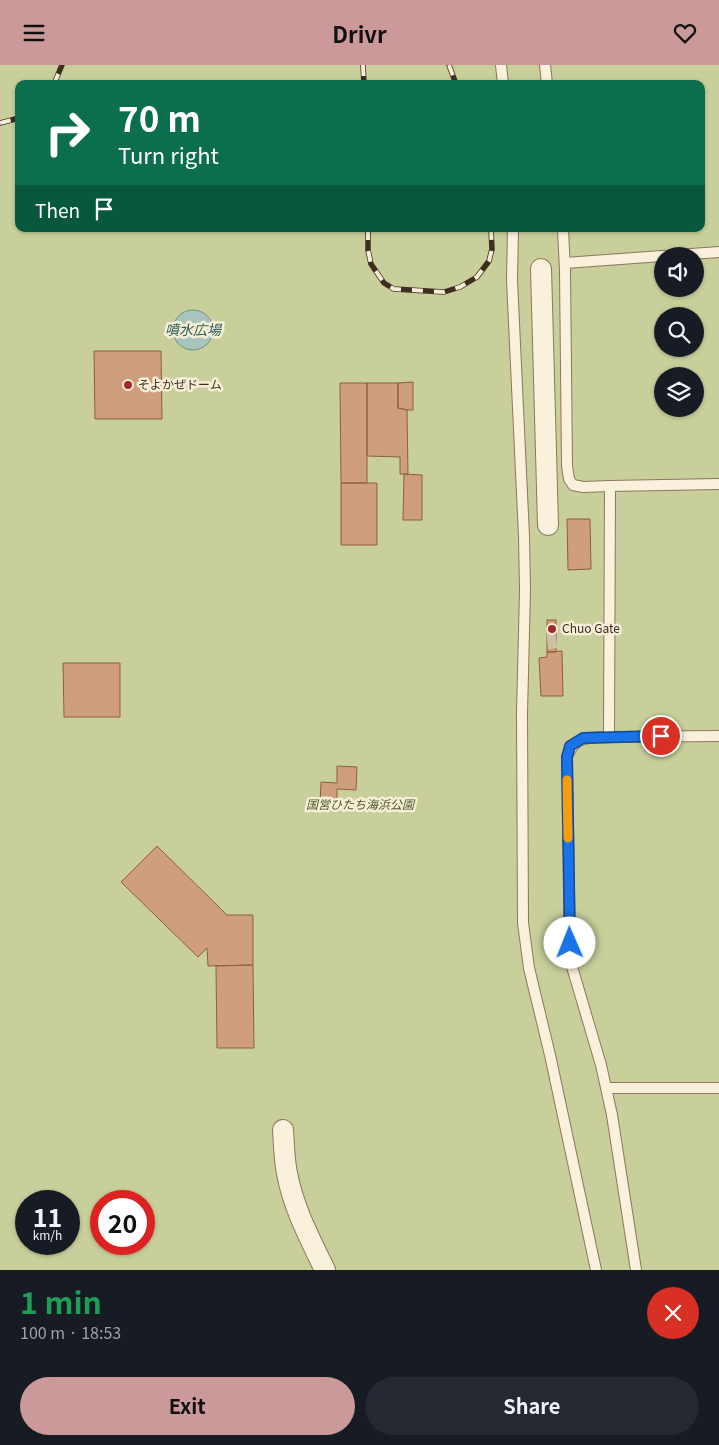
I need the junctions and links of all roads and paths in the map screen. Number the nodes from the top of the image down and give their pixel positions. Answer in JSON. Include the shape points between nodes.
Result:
{"nodes":[{"id":1,"x":501,"y":65,"type":"edge"},
{"id":2,"x":545,"y":65,"type":"edge"},
{"id":3,"x":503,"y":80,"type":"edge"},
{"id":4,"x":547,"y":80,"type":"edge"},
{"id":5,"x":513,"y":232,"type":"edge"},
{"id":6,"x":563,"y":232,"type":"edge"},
{"id":7,"x":719,"y":252,"type":"edge"},
{"id":8,"x":704,"y":253,"type":"edge"},
{"id":9,"x":654,"y":257,"type":"edge"},
{"id":10,"x":565,"y":263,"type":"junction"},
{"id":11,"x":542,"y":269,"type":"dead end"},
{"id":12,"x":719,"y":484,"type":"edge"},
{"id":13,"x":610,"y":486,"type":"junction"},
{"id":14,"x":548,"y":525,"type":"dead end"},
{"id":15,"x":719,"y":736,"type":"edge"},
{"id":16,"x":609,"y":737,"type":"junction"},
{"id":17,"x":719,"y":1087,"type":"edge"},
{"id":18,"x":606,"y":1088,"type":"junction"},
{"id":19,"x":284,"y":1130,"type":"dead end"},
{"id":20,"x":325,"y":1270,"type":"edge"},
{"id":21,"x":596,"y":1270,"type":"edge"},
{"id":22,"x":636,"y":1270,"type":"edge"}],
"edges":[{"from":1,"to":3,"type":"lane"},
{"from":2,"to":4,"type":"lane"},
{"from":5,"to":21,"type":"lane","via":[[512,280],[525,581],[522,713],[524,923],[529,968]]},
{"from":6,"to":10,"type":"lane"},
{"from":7,"to":8,"type":"lane"},
{"from":9,"to":10,"type":"lane"},
{"from":10,"to":13,"type":"lane","via":[[569,479],[573,485],[583,487]]},
{"from":11,"to":14,"type":"street"},
{"from":12,"to":13,"type":"lane"},
{"from":13,"to":16,"type":"lane"},
{"from":15,"to":16,"type":"lane"},
{"from":16,"to":18,"type":"lane","via":[[583,738],[570,746],[567,757],[570,960]]},
{"from":17,"to":18,"type":"lane"},
{"from":18,"to":22,"type":"lane"},
{"from":19,"to":20,"type":"street","via":[[286,1172],[293,1197]]}]}
